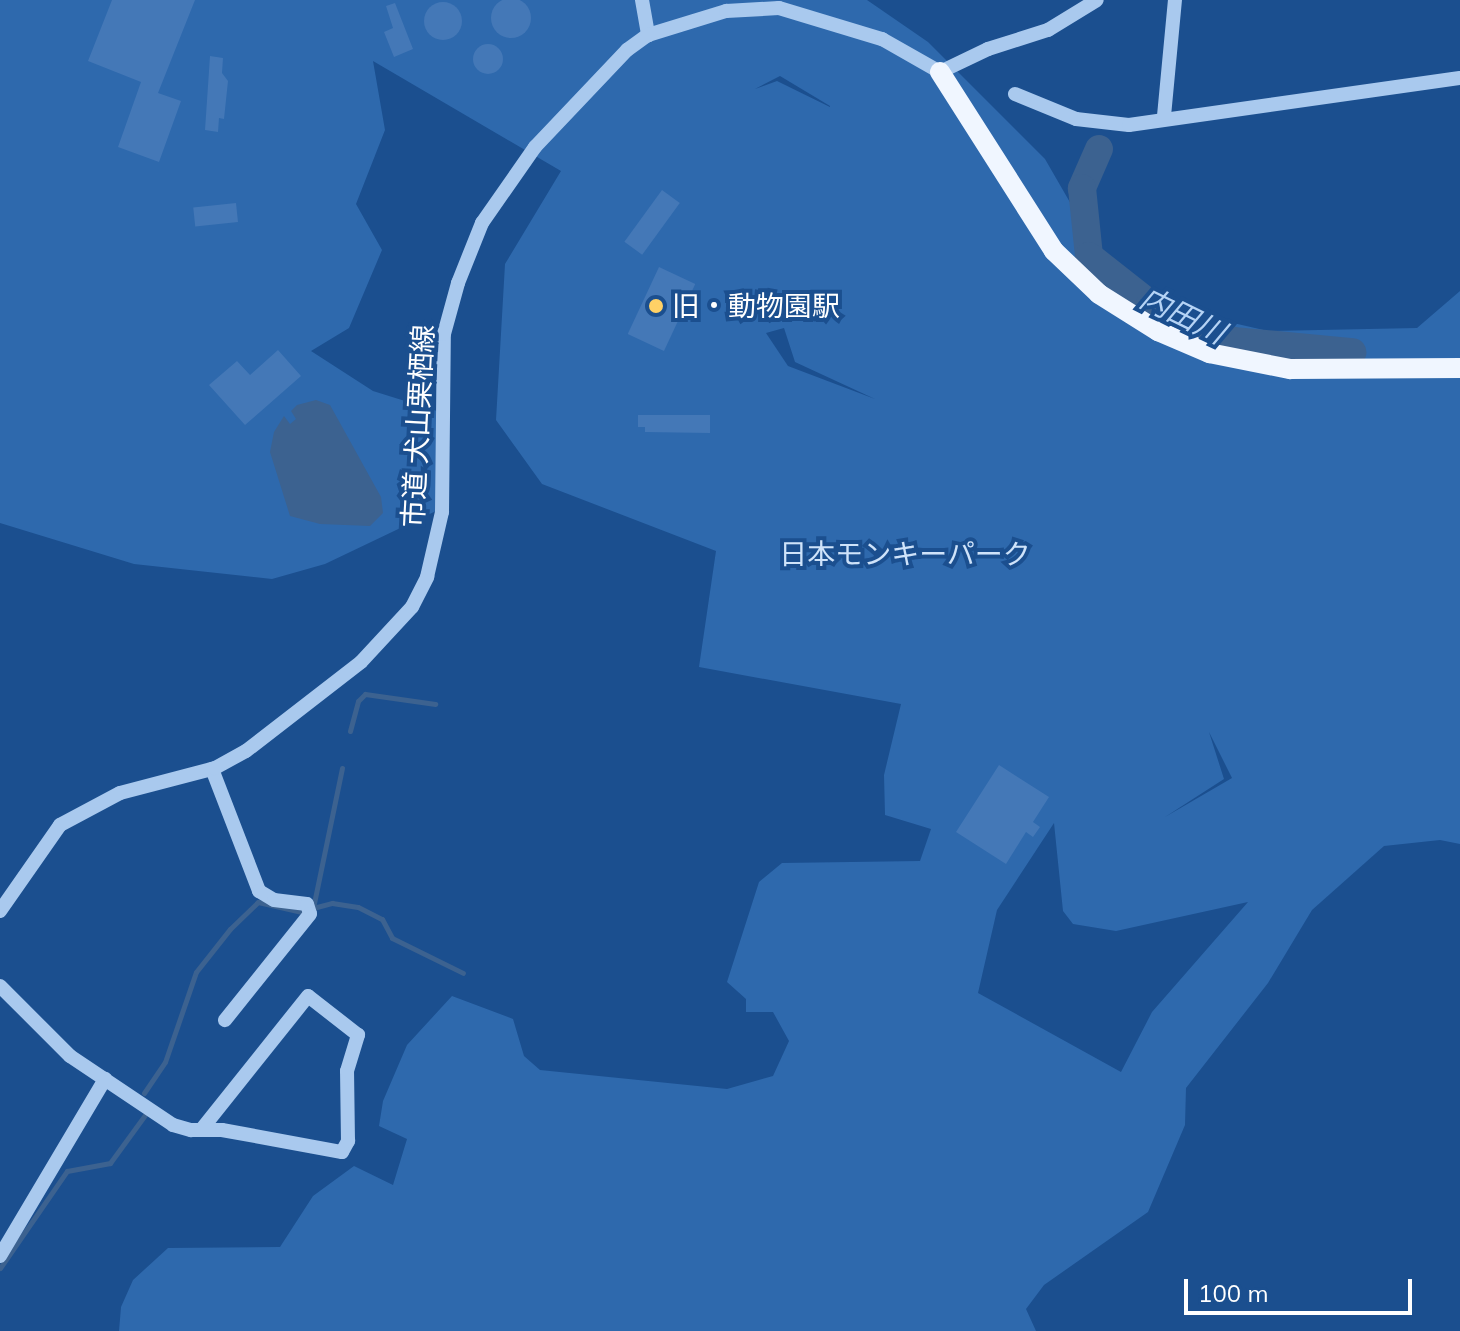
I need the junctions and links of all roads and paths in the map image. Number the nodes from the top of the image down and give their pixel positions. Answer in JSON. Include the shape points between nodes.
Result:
{"nodes":[{"id":1,"x":642,"y":0,"type":"edge"},
{"id":2,"x":1097,"y":0,"type":"edge"},
{"id":3,"x":1175,"y":0,"type":"edge"},
{"id":4,"x":648,"y":35,"type":"junction"},
{"id":5,"x":940,"y":72,"type":"junction"},
{"id":6,"x":1460,"y":78,"type":"edge"},
{"id":7,"x":1015,"y":94,"type":"dead end"},
{"id":8,"x":1164,"y":116,"type":"junction"},
{"id":9,"x":1460,"y":368,"type":"edge"},
{"id":10,"x":212,"y":769,"type":"junction"},
{"id":11,"x":0,"y":911,"type":"edge"},
{"id":12,"x":0,"y":986,"type":"edge"},
{"id":13,"x":225,"y":1020,"type":"dead end"},
{"id":14,"x":105,"y":1079,"type":"junction"},
{"id":15,"x":201,"y":1130,"type":"junction"},
{"id":16,"x":0,"y":1256,"type":"edge"}],
"edges":[{"from":1,"to":4,"type":"street"},
{"from":2,"to":5,"type":"street","via":[[1048,30]]},
{"from":3,"to":8,"type":"street"},
{"from":4,"to":5,"type":"street","name":"市道 犬山栗栖線","via":[[726,11],[779,8],[882,39]]},
{"from":4,"to":10,"type":"street","name":"市道 犬山栗栖線","via":[[602,72],[535,147],[482,223],[444,334],[439,538],[422,589],[387,639],[246,751]]},
{"from":5,"to":9,"type":"main road","via":[[1054,251],[1099,294],[1158,331],[1209,353],[1290,369]]},
{"from":6,"to":8,"type":"street","via":[[1250,105],[1175,121]]},
{"from":7,"to":8,"type":"street","via":[[1106,125]]},
{"from":10,"to":11,"type":"street","name":"市道 犬山栗栖線","via":[[120,793],[60,825]]},
{"from":10,"to":13,"type":"street","via":[[259,891],[274,900],[307,904],[310,914]]},
{"from":12,"to":14,"type":"street","via":[[70,1056]]},
{"from":14,"to":15,"type":"street","via":[[161,1119]]},
{"from":14,"to":16,"type":"street"},
{"from":15,"to":15,"type":"street","via":[[308,996],[358,1035],[347,1071],[348,1141],[342,1152]]}]}
